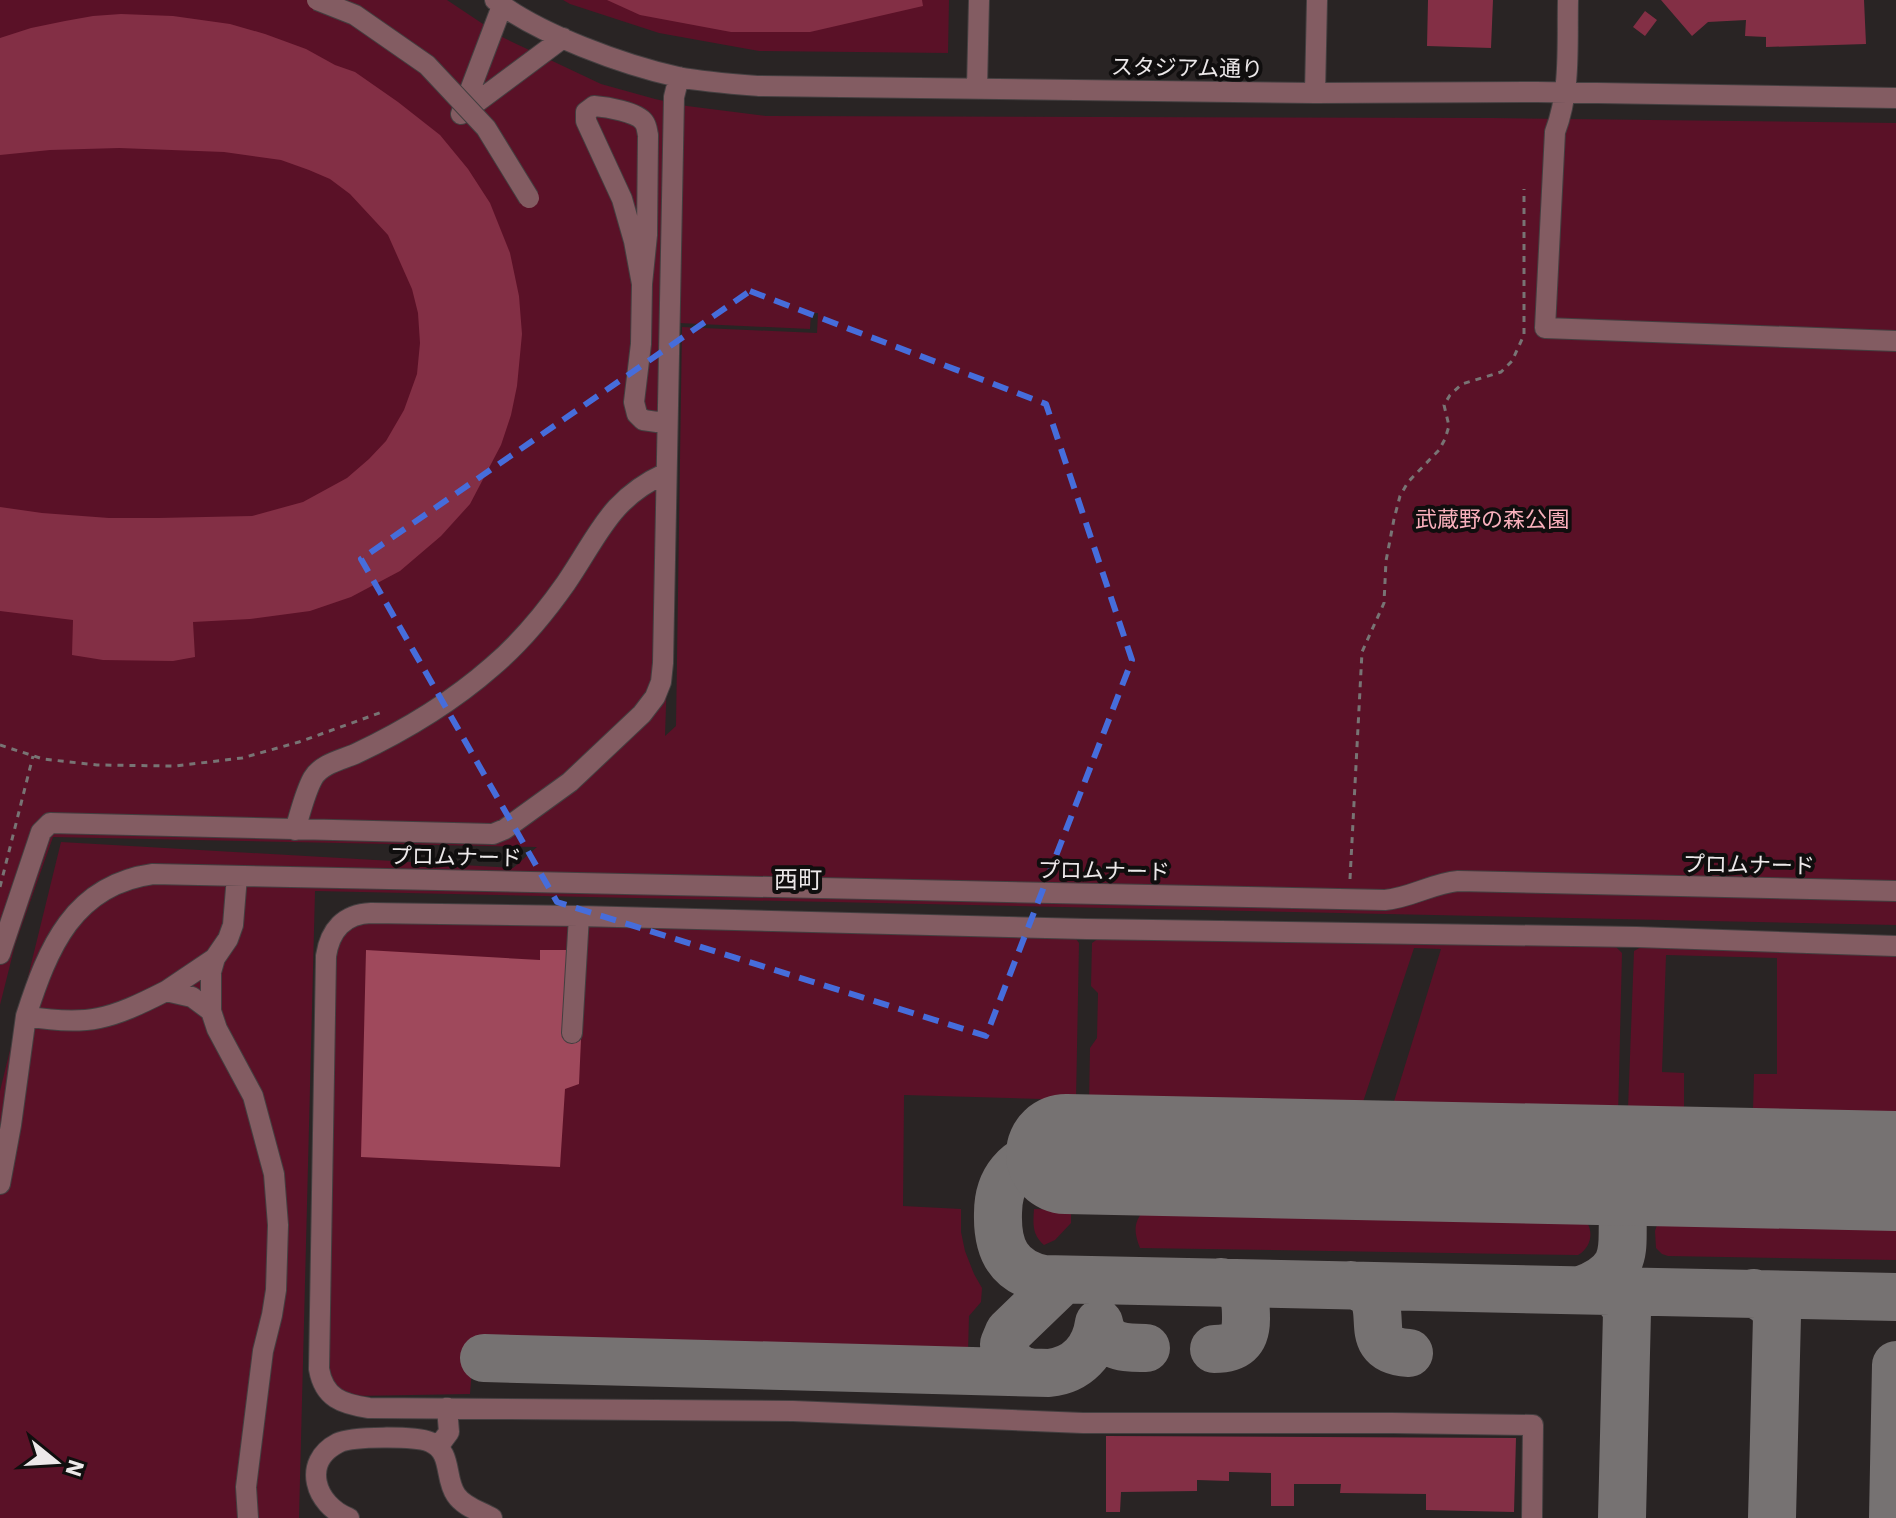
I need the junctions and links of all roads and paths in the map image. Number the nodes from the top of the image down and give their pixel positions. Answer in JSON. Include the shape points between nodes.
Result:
{"nodes":[{"id":1,"x":979,"y":0,"type":"edge"},
{"id":2,"x":1317,"y":0,"type":"edge"},
{"id":3,"x":1568,"y":0,"type":"edge"},
{"id":4,"x":320,"y":1,"type":"edge"},
{"id":5,"x":499,"y":3,"type":"edge"},
{"id":6,"x":563,"y":38,"type":"junction"},
{"id":7,"x":679,"y":77,"type":"junction"},
{"id":8,"x":977,"y":88,"type":"junction"},
{"id":9,"x":1315,"y":93,"type":"junction"},
{"id":10,"x":1566,"y":93,"type":"junction"},
{"id":11,"x":1896,"y":98,"type":"edge"},
{"id":12,"x":1524,"y":189,"type":"dead end"},
{"id":13,"x":529,"y":198,"type":"dead end"},
{"id":14,"x":642,"y":284,"type":"junction"},
{"id":15,"x":1896,"y":341,"type":"edge"},
{"id":16,"x":667,"y":420,"type":"junction"},
{"id":17,"x":666,"y":473,"type":"junction"},
{"id":18,"x":385,"y":711,"type":"dead end"},
{"id":19,"x":0,"y":745,"type":"edge"},
{"id":20,"x":33,"y":756,"type":"junction"},
{"id":21,"x":295,"y":830,"type":"junction"},
{"id":22,"x":237,"y":876,"type":"junction"},
{"id":23,"x":0,"y":887,"type":"edge"},
{"id":24,"x":1896,"y":891,"type":"edge"},
{"id":25,"x":1348,"y":899,"type":"junction"},
{"id":26,"x":579,"y":916,"type":"junction"},
{"id":27,"x":1896,"y":946,"type":"edge"},
{"id":28,"x":0,"y":954,"type":"edge"},
{"id":29,"x":215,"y":958,"type":"junction"},
{"id":30,"x":166,"y":991,"type":"junction"},
{"id":31,"x":211,"y":1011,"type":"junction"},
{"id":32,"x":26,"y":1016,"type":"junction"},
{"id":33,"x":572,"y":1033,"type":"dead end"},
{"id":34,"x":0,"y":1184,"type":"edge"},
{"id":35,"x":447,"y":1408,"type":"junction"},
{"id":36,"x":438,"y":1447,"type":"junction"},
{"id":37,"x":248,"y":1518,"type":"edge"},
{"id":38,"x":349,"y":1518,"type":"edge"},
{"id":39,"x":492,"y":1518,"type":"edge"},
{"id":40,"x":1532,"y":1518,"type":"edge"}],
"edges":[{"from":1,"to":8,"type":"street"},
{"from":2,"to":9,"type":"street"},
{"from":3,"to":10,"type":"street"},
{"from":4,"to":13,"type":"street","bridge":true,"via":[[355,15],[427,65],[486,128]]},
{"from":5,"to":6,"type":"street","name":"スタジアム通り"},
{"from":5,"to":6,"type":"street","via":[[461,114]]},
{"from":6,"to":7,"type":"street","name":"スタジアム通り"},
{"from":7,"to":8,"type":"street","name":"スタジアム通り","via":[[759,86]]},
{"from":7,"to":16,"type":"street","via":[[674,97]]},
{"from":8,"to":9,"type":"street","name":"スタジアム通り"},
{"from":9,"to":10,"type":"street","name":"スタジアム通り"},
{"from":10,"to":11,"type":"street","name":"スタジアム通り"},
{"from":10,"to":15,"type":"street","via":[[1555,132],[1545,328]]},
{"from":12,"to":25,"type":"path","via":[[1524,335],[1501,372],[1462,384],[1450,395],[1444,405],[1449,426],[1445,439],[1408,482],[1394,519],[1384,603],[1362,652]]},
{"from":14,"to":14,"type":"street","via":[[622,199],[586,121],[586,112],[594,106],[625,112],[646,124]]},
{"from":14,"to":16,"type":"street","via":[[634,402],[643,420]]},
{"from":16,"to":17,"type":"street"},
{"from":17,"to":21,"type":"street","via":[[615,509],[550,606],[496,664],[452,699],[314,776]]},
{"from":17,"to":21,"type":"street","via":[[662,673],[655,697],[642,714],[570,782],[493,834]]},
{"from":18,"to":20,"type":"path","via":[[242,758],[126,766]]},
{"from":19,"to":20,"type":"path"},
{"from":20,"to":23,"type":"path"},
{"from":21,"to":28,"type":"street","via":[[50,823],[41,832]]},
{"from":22,"to":25,"type":"street","name":"プロムナード"},
{"from":22,"to":29,"type":"street","via":[[233,925]]},
{"from":22,"to":32,"type":"street","name":"プロムナード","via":[[153,874],[102,890],[78,910],[50,950]]},
{"from":24,"to":25,"type":"street","name":"プロムナード","via":[[1458,881],[1392,900]]},
{"from":26,"to":27,"type":"street"},
{"from":26,"to":33,"type":"street"},
{"from":26,"to":35,"type":"street","via":[[362,913],[341,922],[328,944],[320,1378],[333,1397],[352,1405]]},
{"from":29,"to":30,"type":"street"},
{"from":29,"to":31,"type":"street"},
{"from":30,"to":31,"type":"street","via":[[192,997]]},
{"from":30,"to":32,"type":"street","via":[[97,1019]]},
{"from":31,"to":37,"type":"street","via":[[253,1096],[274,1174],[277,1214],[276,1290],[252,1424]]},
{"from":32,"to":34,"type":"street","name":"プロムナード"},
{"from":35,"to":36,"type":"street","via":[[449,1432]]},
{"from":35,"to":40,"type":"street","via":[[793,1411],[1083,1423],[1533,1425]]},
{"from":36,"to":38,"type":"street","via":[[424,1440],[352,1439],[330,1448],[319,1462],[317,1485],[326,1503]]},
{"from":36,"to":39,"type":"street","via":[[457,1497]]}]}
